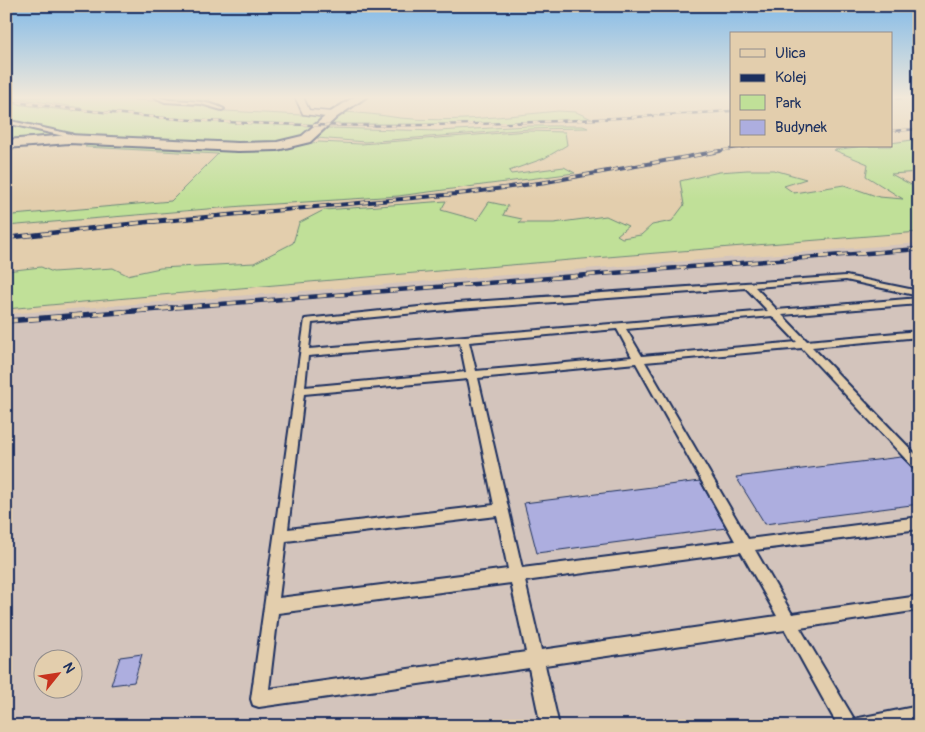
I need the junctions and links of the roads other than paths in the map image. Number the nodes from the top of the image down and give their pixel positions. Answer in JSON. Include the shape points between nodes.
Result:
{"nodes":[{"id":1,"x":49,"y":131,"type":"edge"},
{"id":2,"x":315,"y":131,"type":"edge"},
{"id":3,"x":69,"y":139,"type":"junction"},
{"id":4,"x":6,"y":144,"type":"edge"},
{"id":5,"x":748,"y":285,"type":"junction"},
{"id":6,"x":919,"y":294,"type":"edge"},
{"id":7,"x":919,"y":300,"type":"edge"},
{"id":8,"x":774,"y":314,"type":"junction"},
{"id":9,"x":620,"y":327,"type":"junction"},
{"id":10,"x":919,"y":334,"type":"edge"},
{"id":11,"x":464,"y":340,"type":"junction"},
{"id":12,"x":804,"y":345,"type":"junction"},
{"id":13,"x":304,"y":353,"type":"junction"},
{"id":14,"x":639,"y":360,"type":"junction"},
{"id":15,"x":472,"y":375,"type":"junction"},
{"id":16,"x":299,"y":391,"type":"junction"},
{"id":17,"x":916,"y":459,"type":"edge"},
{"id":18,"x":502,"y":510,"type":"junction"},
{"id":19,"x":919,"y":523,"type":"edge"},
{"id":20,"x":280,"y":536,"type":"junction"},
{"id":21,"x":746,"y":546,"type":"junction"},
{"id":22,"x":516,"y":576,"type":"junction"},
{"id":23,"x":919,"y":603,"type":"edge"},
{"id":24,"x":270,"y":607,"type":"junction"},
{"id":25,"x":790,"y":622,"type":"junction"},
{"id":26,"x":534,"y":659,"type":"junction"},
{"id":27,"x":919,"y":715,"type":"edge"},
{"id":28,"x":550,"y":726,"type":"edge"},
{"id":29,"x":848,"y":726,"type":"edge"},
{"id":30,"x":858,"y":726,"type":"edge"}],
"edges":[{"from":1,"to":3,"type":"lane","via":[[71,136]]},
{"from":2,"to":3,"type":"street","via":[[306,139],[288,145],[264,148]]},
{"from":3,"to":4,"type":"street"},
{"from":5,"to":6,"type":"lane","via":[[846,278]]},
{"from":5,"to":8,"type":"lane"},
{"from":5,"to":13,"type":"lane","via":[[457,306],[308,321]]},
{"from":7,"to":8,"type":"lane"},
{"from":8,"to":9,"type":"lane"},
{"from":8,"to":12,"type":"lane"},
{"from":9,"to":11,"type":"lane"},
{"from":9,"to":14,"type":"lane"},
{"from":10,"to":12,"type":"lane"},
{"from":11,"to":13,"type":"lane"},
{"from":11,"to":15,"type":"lane"},
{"from":12,"to":14,"type":"lane"},
{"from":12,"to":17,"type":"lane"},
{"from":13,"to":16,"type":"lane"},
{"from":14,"to":15,"type":"lane"},
{"from":14,"to":21,"type":"lane"},
{"from":15,"to":16,"type":"lane"},
{"from":15,"to":18,"type":"lane"},
{"from":16,"to":20,"type":"lane"},
{"from":18,"to":20,"type":"lane"},
{"from":18,"to":22,"type":"lane"},
{"from":19,"to":21,"type":"lane"},
{"from":20,"to":24,"type":"lane"},
{"from":21,"to":22,"type":"lane"},
{"from":21,"to":25,"type":"lane"},
{"from":22,"to":24,"type":"lane"},
{"from":22,"to":26,"type":"lane"},
{"from":23,"to":25,"type":"lane"},
{"from":24,"to":26,"type":"lane","via":[[259,699]]},
{"from":25,"to":26,"type":"lane"},
{"from":25,"to":29,"type":"lane"},
{"from":26,"to":28,"type":"lane"},
{"from":27,"to":30,"type":"lane"}]}
